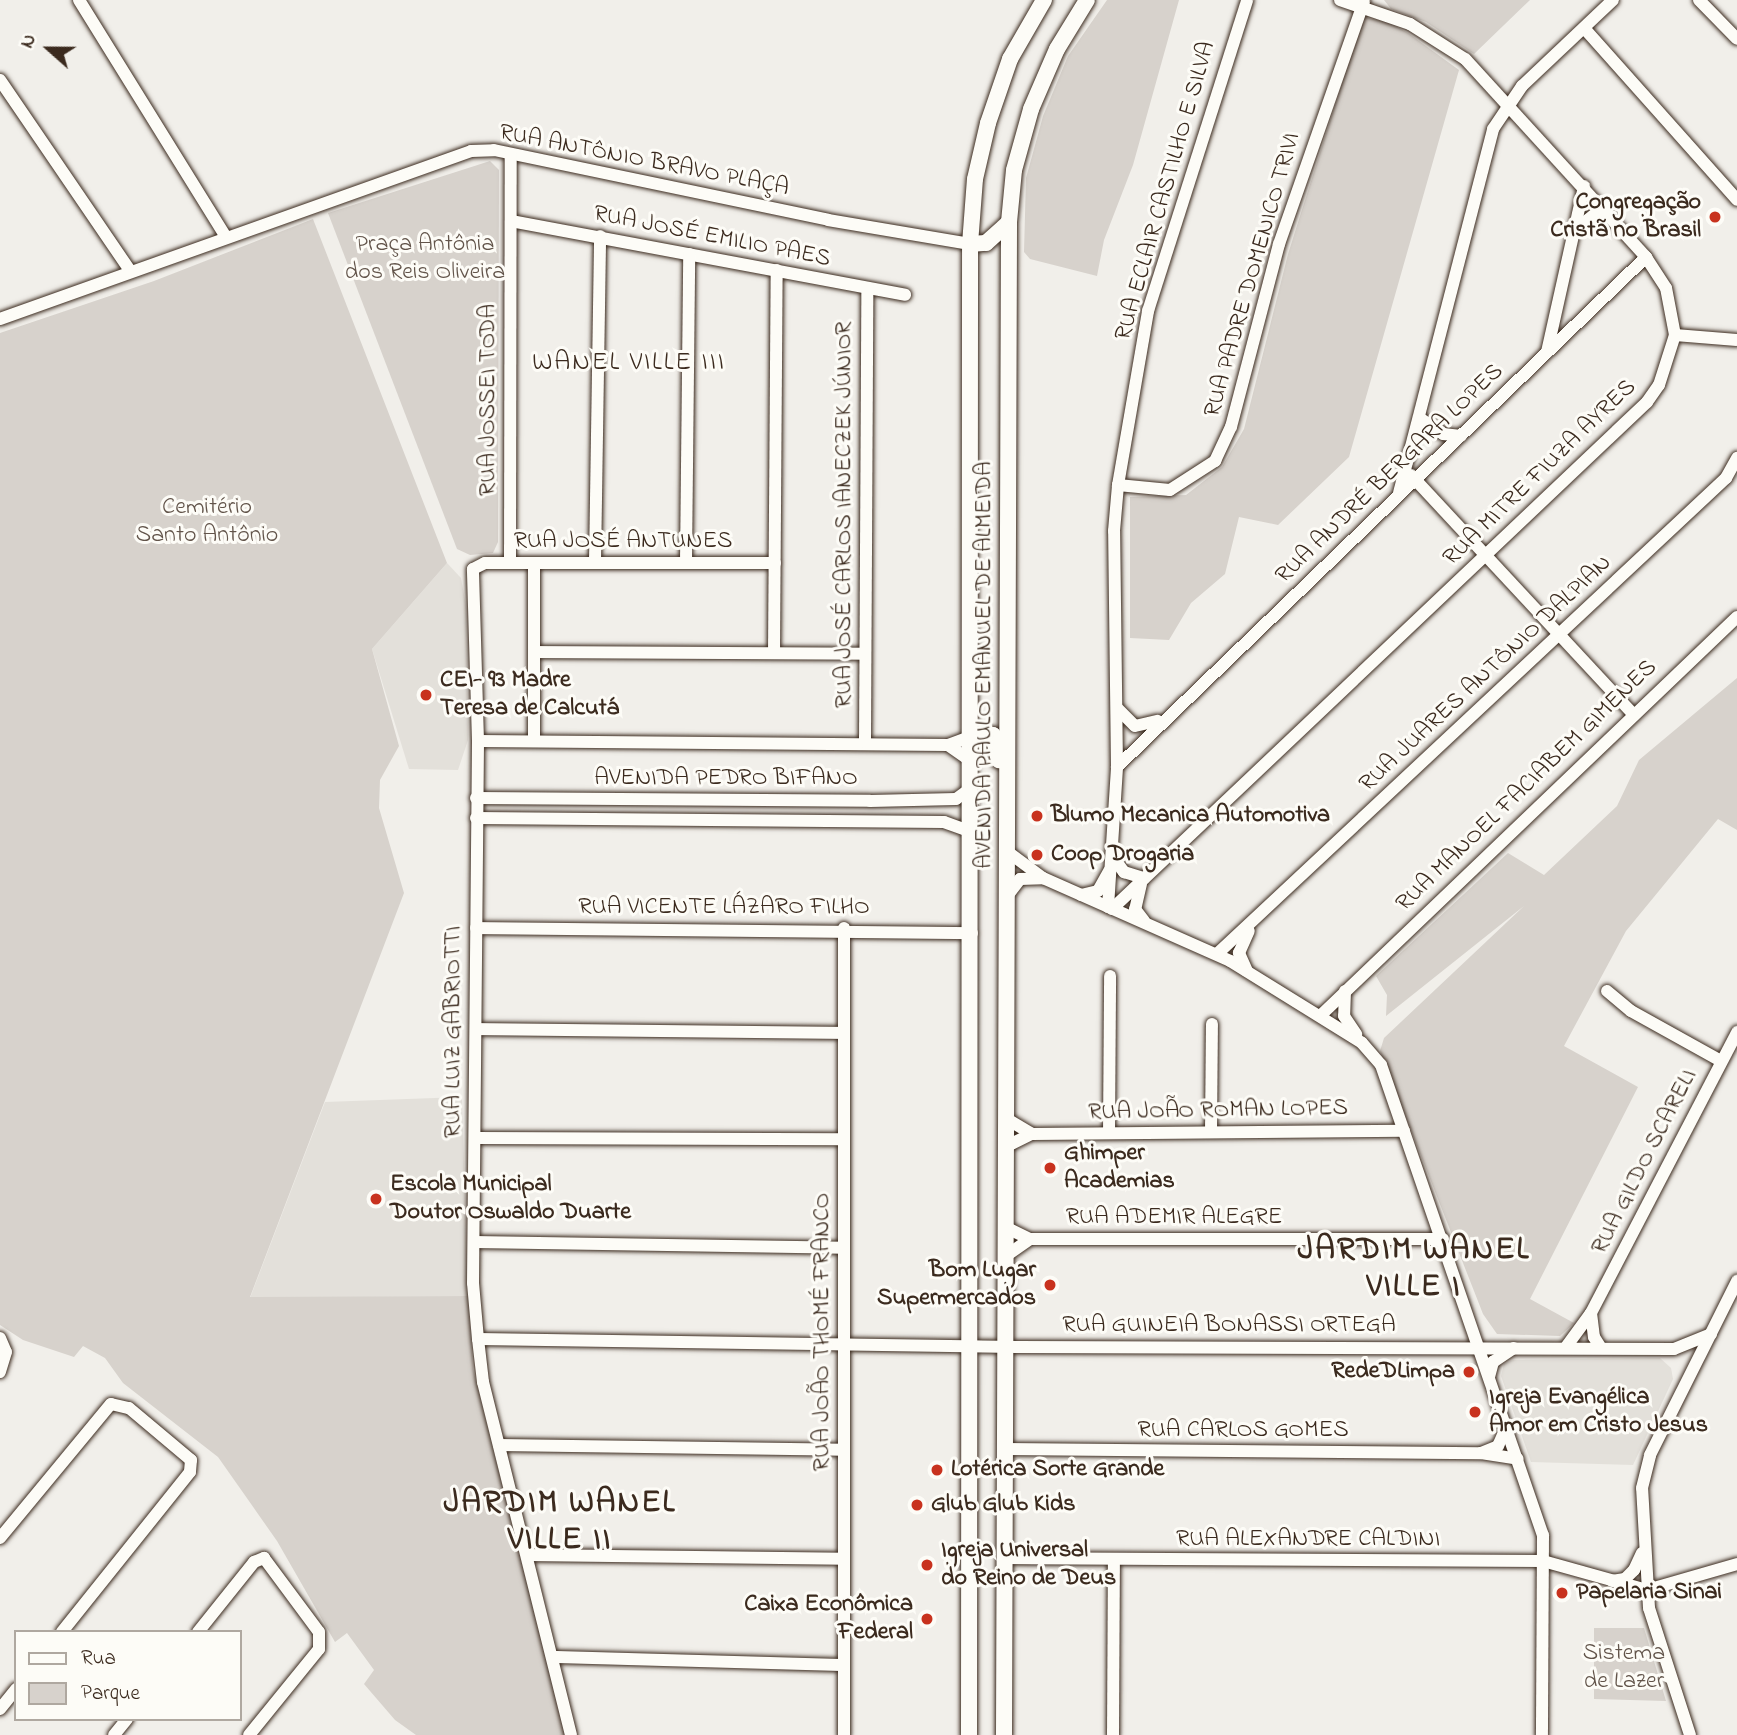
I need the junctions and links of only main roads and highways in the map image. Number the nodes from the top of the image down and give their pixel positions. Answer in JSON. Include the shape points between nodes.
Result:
{"nodes":[{"id":1,"x":1044,"y":0,"type":"edge"},
{"id":2,"x":1087,"y":0,"type":"edge"},
{"id":3,"x":1009,"y":222,"type":"junction"},
{"id":4,"x":970,"y":244,"type":"junction"},
{"id":5,"x":970,"y":737,"type":"junction"},
{"id":6,"x":1007,"y":828,"type":"junction"},
{"id":7,"x":969,"y":1735,"type":"edge"},
{"id":8,"x":1004,"y":1735,"type":"edge"}],
"edges":[{"from":1,"to":4,"type":"main road","name":"AVENIDA PAULO EMANUEL DE ALMEIDA","via":[[1010,59],[988,123],[975,179]]},
{"from":2,"to":3,"type":"main road","name":"AVENIDA PAULO EMANUEL DE ALMEIDA","via":[[1057,49],[1031,108],[1014,170]]},
{"from":3,"to":4,"type":"main road","via":[[986,243]]},
{"from":3,"to":6,"type":"main road","name":"AVENIDA PAULO EMANUEL DE ALMEIDA"},
{"from":4,"to":5,"type":"main road","name":"AVENIDA PAULO EMANUEL DE ALMEIDA"},
{"from":5,"to":6,"type":"main road","via":[[988,733],[998,742],[1000,796]]},
{"from":5,"to":7,"type":"main road","name":"AVENIDA PAULO EMANUEL DE ALMEIDA"},
{"from":6,"to":8,"type":"main road","name":"AVENIDA PAULO EMANUEL DE ALMEIDA"}]}
